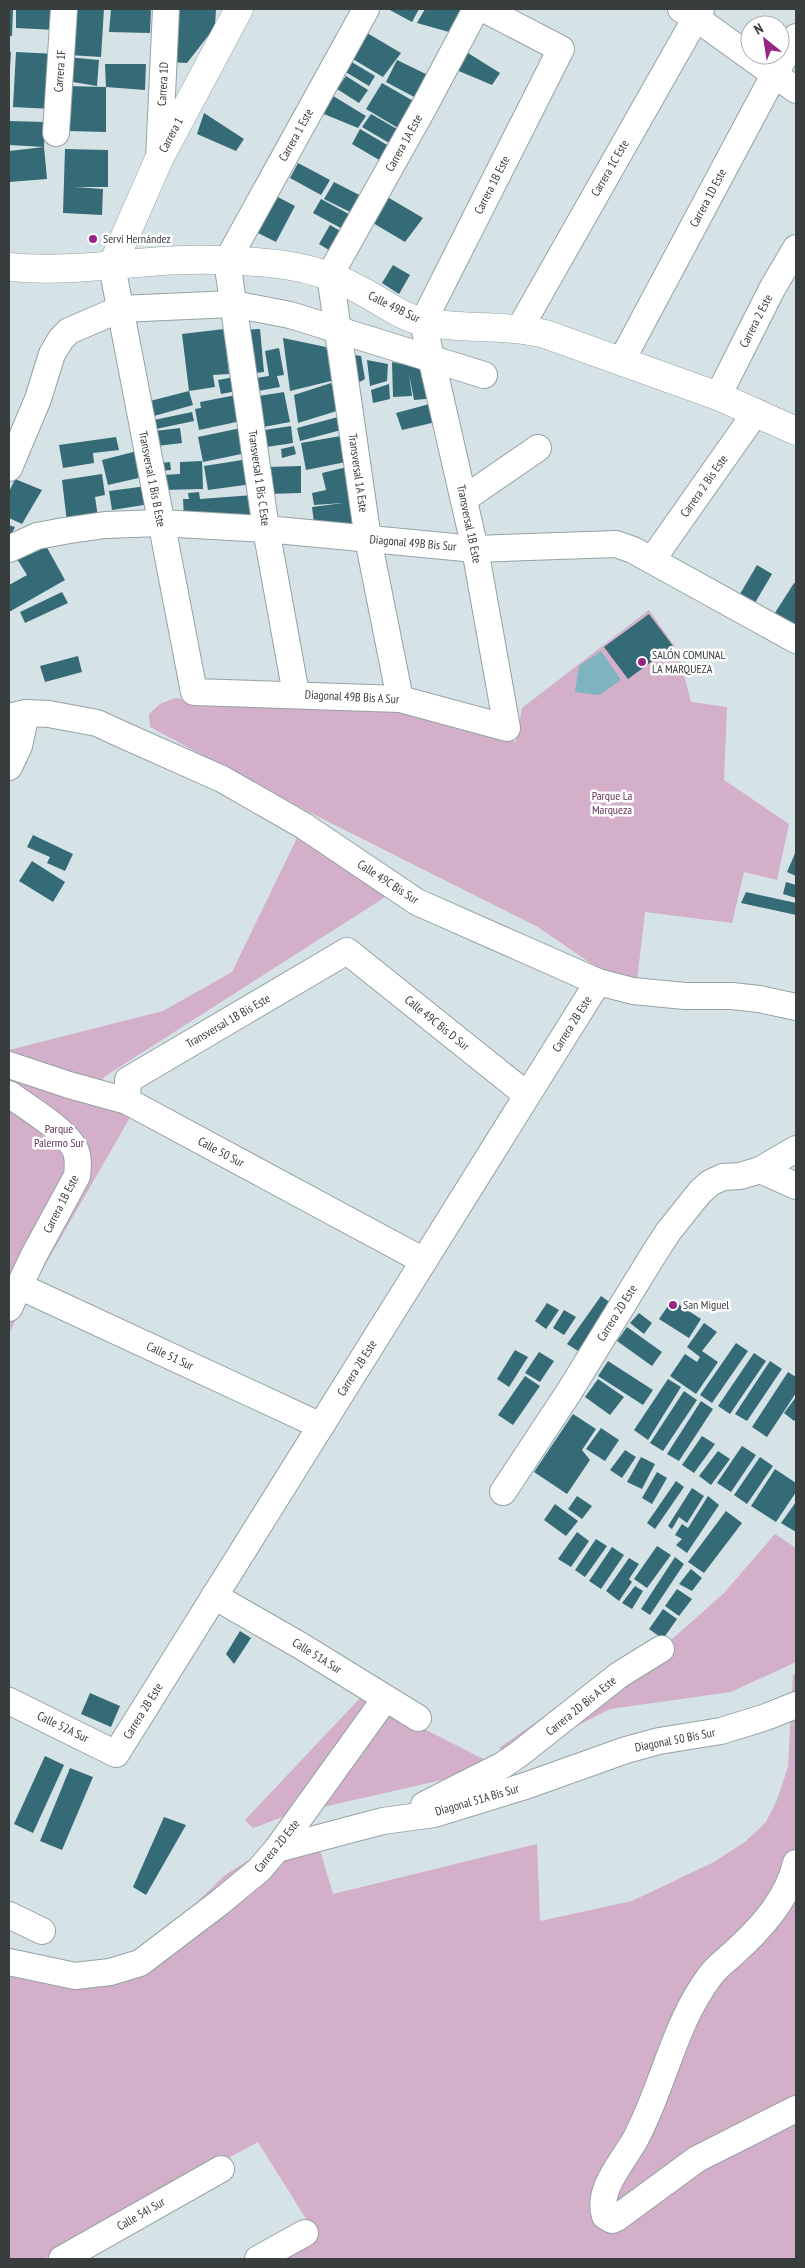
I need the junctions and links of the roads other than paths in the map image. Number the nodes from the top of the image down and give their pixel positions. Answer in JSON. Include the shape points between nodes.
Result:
{"nodes":[{"id":1,"x":64,"y":9,"type":"edge"},
{"id":2,"x":166,"y":9,"type":"edge"},
{"id":3,"x":239,"y":9,"type":"edge"},
{"id":4,"x":366,"y":9,"type":"edge"},
{"id":5,"x":476,"y":9,"type":"edge"},
{"id":6,"x":484,"y":9,"type":"edge"},
{"id":7,"x":692,"y":12,"type":"edge"},
{"id":8,"x":796,"y":37,"type":"edge"},
{"id":9,"x":774,"y":75,"type":"junction"},
{"id":10,"x":796,"y":90,"type":"edge"},
{"id":11,"x":56,"y":133,"type":"dead end"},
{"id":12,"x":158,"y":159,"type":"junction"},
{"id":13,"x":796,"y":248,"type":"edge"},
{"id":14,"x":227,"y":261,"type":"junction"},
{"id":15,"x":112,"y":266,"type":"junction"},
{"id":16,"x":9,"y":267,"type":"edge"},
{"id":17,"x":330,"y":275,"type":"junction"},
{"id":18,"x":233,"y":304,"type":"junction"},
{"id":19,"x":120,"y":309,"type":"junction"},
{"id":20,"x":423,"y":322,"type":"junction"},
{"id":21,"x":520,"y":328,"type":"junction"},
{"id":22,"x":338,"y":330,"type":"junction"},
{"id":23,"x":433,"y":360,"type":"junction"},
{"id":24,"x":622,"y":360,"type":"junction"},
{"id":25,"x":484,"y":375,"type":"dead end"},
{"id":26,"x":718,"y":396,"type":"junction"},
{"id":27,"x":756,"y":412,"type":"junction"},
{"id":28,"x":796,"y":431,"type":"edge"},
{"id":29,"x":538,"y":448,"type":"dead end"},
{"id":30,"x":9,"y":468,"type":"edge"},
{"id":31,"x":464,"y":499,"type":"junction"},
{"id":32,"x":160,"y":523,"type":"junction"},
{"id":33,"x":266,"y":529,"type":"junction"},
{"id":34,"x":368,"y":540,"type":"junction"},
{"id":35,"x":9,"y":549,"type":"edge"},
{"id":36,"x":475,"y":549,"type":"junction"},
{"id":37,"x":652,"y":560,"type":"junction"},
{"id":38,"x":796,"y":640,"type":"edge"},
{"id":39,"x":194,"y":692,"type":"joint"},
{"id":40,"x":296,"y":694,"type":"junction"},
{"id":41,"x":400,"y":699,"type":"junction"},
{"id":42,"x":17,"y":715,"type":"edge"},
{"id":43,"x":507,"y":728,"type":"joint"},
{"id":44,"x":9,"y":767,"type":"edge"},
{"id":45,"x":347,"y":951,"type":"joint"},
{"id":46,"x":598,"y":982,"type":"junction"},
{"id":47,"x":796,"y":1007,"type":"edge"},
{"id":48,"x":9,"y":1065,"type":"edge"},
{"id":49,"x":9,"y":1094,"type":"edge"},
{"id":50,"x":527,"y":1095,"type":"junction"},
{"id":51,"x":127,"y":1101,"type":"junction"},
{"id":52,"x":796,"y":1149,"type":"edge"},
{"id":53,"x":760,"y":1170,"type":"junction"},
{"id":54,"x":796,"y":1186,"type":"edge"},
{"id":55,"x":424,"y":1261,"type":"junction"},
{"id":56,"x":14,"y":1297,"type":"edge"},
{"id":57,"x":321,"y":1426,"type":"junction"},
{"id":58,"x":502,"y":1492,"type":"dead end"},
{"id":59,"x":214,"y":1596,"type":"junction"},
{"id":60,"x":661,"y":1649,"type":"dead end"},
{"id":61,"x":385,"y":1699,"type":"junction"},
{"id":62,"x":9,"y":1701,"type":"edge"},
{"id":63,"x":796,"y":1704,"type":"edge"},
{"id":64,"x":418,"y":1718,"type":"dead end"},
{"id":65,"x":116,"y":1754,"type":"joint"},
{"id":66,"x":503,"y":1765,"type":"joint"},
{"id":67,"x":525,"y":1786,"type":"joint"},
{"id":68,"x":398,"y":1818,"type":"junction"},
{"id":69,"x":277,"y":1849,"type":"junction"},
{"id":70,"x":796,"y":1863,"type":"edge"},
{"id":71,"x":9,"y":1916,"type":"edge"},
{"id":72,"x":42,"y":1931,"type":"dead end"},
{"id":73,"x":9,"y":1962,"type":"edge"},
{"id":74,"x":796,"y":2109,"type":"edge"},
{"id":75,"x":221,"y":2169,"type":"dead end"},
{"id":76,"x":305,"y":2233,"type":"dead end"},
{"id":77,"x":62,"y":2259,"type":"edge"},
{"id":78,"x":258,"y":2259,"type":"edge"}],
"edges":[{"from":1,"to":11,"type":"street","name":"Carrera 1F"},
{"from":2,"to":12,"type":"street","name":"Carrera 1D"},
{"from":3,"to":12,"type":"street","name":"Carrera 1"},
{"from":4,"to":14,"type":"street","name":"Carrera 1 Este"},
{"from":5,"to":17,"type":"street","name":"Carrera 1A Este"},
{"from":6,"to":20,"type":"street","name":"Carrera 1B Este","via":[[561,49]]},
{"from":7,"to":9,"type":"street"},
{"from":7,"to":21,"type":"street","name":"Carrera 1C Este"},
{"from":8,"to":9,"type":"street","name":"Carrera 1D Este"},
{"from":9,"to":10,"type":"street"},
{"from":9,"to":24,"type":"street","name":"Carrera 1D Este"},
{"from":12,"to":15,"type":"street","name":"Carrera 1"},
{"from":13,"to":26,"type":"street","name":"Carrera 2 Este"},
{"from":14,"to":15,"type":"street","name":"Calle 49B Sur"},
{"from":14,"to":17,"type":"street","name":"Calle 49B Sur","via":[[284,265]]},
{"from":14,"to":18,"type":"street","name":"Transversal 1 Bis C Este"},
{"from":15,"to":16,"type":"street","name":"Calle 49B Sur"},
{"from":15,"to":19,"type":"street","name":"Transversal 1 Bis B Este"},
{"from":17,"to":20,"type":"street","name":"Calle 49B Sur"},
{"from":17,"to":22,"type":"street","name":"Transversal 1A Este"},
{"from":18,"to":19,"type":"street"},
{"from":18,"to":22,"type":"street","via":[[290,315]]},
{"from":18,"to":33,"type":"street","name":"Transversal 1 Bis C Este"},
{"from":19,"to":30,"type":"street","via":[[69,331],[61,339],[52,354]]},
{"from":19,"to":32,"type":"street","name":"Transversal 1 Bis B Este"},
{"from":20,"to":21,"type":"street","name":"Calle 49B Sur"},
{"from":20,"to":23,"type":"street","name":"Transversal 1B Este"},
{"from":21,"to":24,"type":"street","name":"Calle 49B Sur"},
{"from":22,"to":23,"type":"street"},
{"from":22,"to":34,"type":"street","name":"Transversal 1A Este"},
{"from":23,"to":25,"type":"street"},
{"from":23,"to":31,"type":"street","name":"Transversal 1B Este"},
{"from":24,"to":26,"type":"street","name":"Calle 49B Sur"},
{"from":26,"to":27,"type":"street","name":"Calle 49B Sur"},
{"from":27,"to":28,"type":"street","name":"Calle 49B Sur"},
{"from":27,"to":37,"type":"street","name":"Carrera 2 Bis Este"},
{"from":29,"to":31,"type":"street"},
{"from":31,"to":36,"type":"street","name":"Transversal 1B Este"},
{"from":32,"to":33,"type":"street","name":"Diagonal 49B Bis Sur"},
{"from":32,"to":35,"type":"street","name":"Diagonal 49B Bis Sur","via":[[105,525],[64,531],[37,536]]},
{"from":32,"to":39,"type":"street","name":"Transversal 1 Bis B Este"},
{"from":33,"to":34,"type":"street","name":"Diagonal 49B Bis Sur"},
{"from":33,"to":40,"type":"street","name":"Transversal 1 Bis C Este"},
{"from":34,"to":36,"type":"street","name":"Diagonal 49B Bis Sur"},
{"from":34,"to":41,"type":"street","name":"Transversal 1A Este"},
{"from":36,"to":37,"type":"street","name":"Diagonal 49B Bis Sur","via":[[604,543],[633,550]]},
{"from":36,"to":43,"type":"street","name":"Transversal 1B Este"},
{"from":37,"to":38,"type":"street","name":"Diagonal 49B Bis Sur"},
{"from":39,"to":40,"type":"street","name":"Diagonal 49B Bis A Sur"},
{"from":40,"to":41,"type":"street","name":"Diagonal 49B Bis A Sur"},
{"from":41,"to":43,"type":"street","name":"Diagonal 49B Bis A Sur"},
{"from":42,"to":44,"type":"street","via":[[19,746]]},
{"from":42,"to":46,"type":"street","name":"Calle 49C Bis Sur","via":[[49,714],[97,723],[222,779],[304,826],[417,902]]},
{"from":45,"to":50,"type":"street","name":"Calle 49C Bis D Sur"},
{"from":45,"to":51,"type":"street","name":"Transversal 1B Bis Este","via":[[128,1080]]},
{"from":46,"to":47,"type":"street","name":"Calle 49C Bis Sur","via":[[633,991],[759,998]]},
{"from":46,"to":50,"type":"street","name":"Carrera 2B Este"},
{"from":48,"to":51,"type":"street","name":"Calle 50 Sur"},
{"from":49,"to":56,"type":"street","name":"Carrera 1B Este","via":[[63,1135],[75,1150],[79,1163],[77,1176],[32,1257]]},
{"from":50,"to":55,"type":"street","name":"Carrera 2B Este"},
{"from":51,"to":55,"type":"street","name":"Calle 50 Sur"},
{"from":52,"to":53,"type":"street","name":"Carrera 2D Este"},
{"from":53,"to":54,"type":"street"},
{"from":53,"to":58,"type":"street","name":"Carrera 2D Este","via":[[723,1177],[710,1183],[668,1232],[569,1392]]},
{"from":55,"to":57,"type":"street","name":"Carrera 2B Este"},
{"from":56,"to":57,"type":"street","name":"Calle 51 Sur"},
{"from":57,"to":59,"type":"street","name":"Carrera 2B Este"},
{"from":59,"to":61,"type":"street","name":"Calle 51A Sur"},
{"from":59,"to":65,"type":"street","name":"Carrera 2B Este"},
{"from":60,"to":66,"type":"street","name":"Carrera 2D Bis A Este","via":[[619,1675]]},
{"from":61,"to":64,"type":"street","name":"Calle 51A Sur"},
{"from":61,"to":69,"type":"street","name":"Carrera 2D Este"},
{"from":62,"to":65,"type":"street","name":"Calle 52A Sur"},
{"from":63,"to":67,"type":"street","name":"Diagonal 50 Bis Sur","via":[[721,1731],[626,1750]]},
{"from":66,"to":68,"type":"street","name":"Diagonal 51A Bis Sur"},
{"from":67,"to":68,"type":"street","name":"Diagonal 51A Bis Sur","via":[[434,1814]]},
{"from":68,"to":69,"type":"street","name":"Diagonal 51A Bis Sur"},
{"from":69,"to":73,"type":"street","name":"Carrera 2D Este","via":[[259,1870],[140,1963],[110,1972],[75,1976]]},
{"from":70,"to":74,"type":"street","via":[[771,1914],[711,1975],[684,2019],[663,2079],[636,2137],[603,2195],[605,2216],[612,2220],[618,2217],[697,2159]]},
{"from":71,"to":72,"type":"street"},
{"from":75,"to":77,"type":"street","name":"Calle 54I Sur"},
{"from":76,"to":78,"type":"street"}]}
